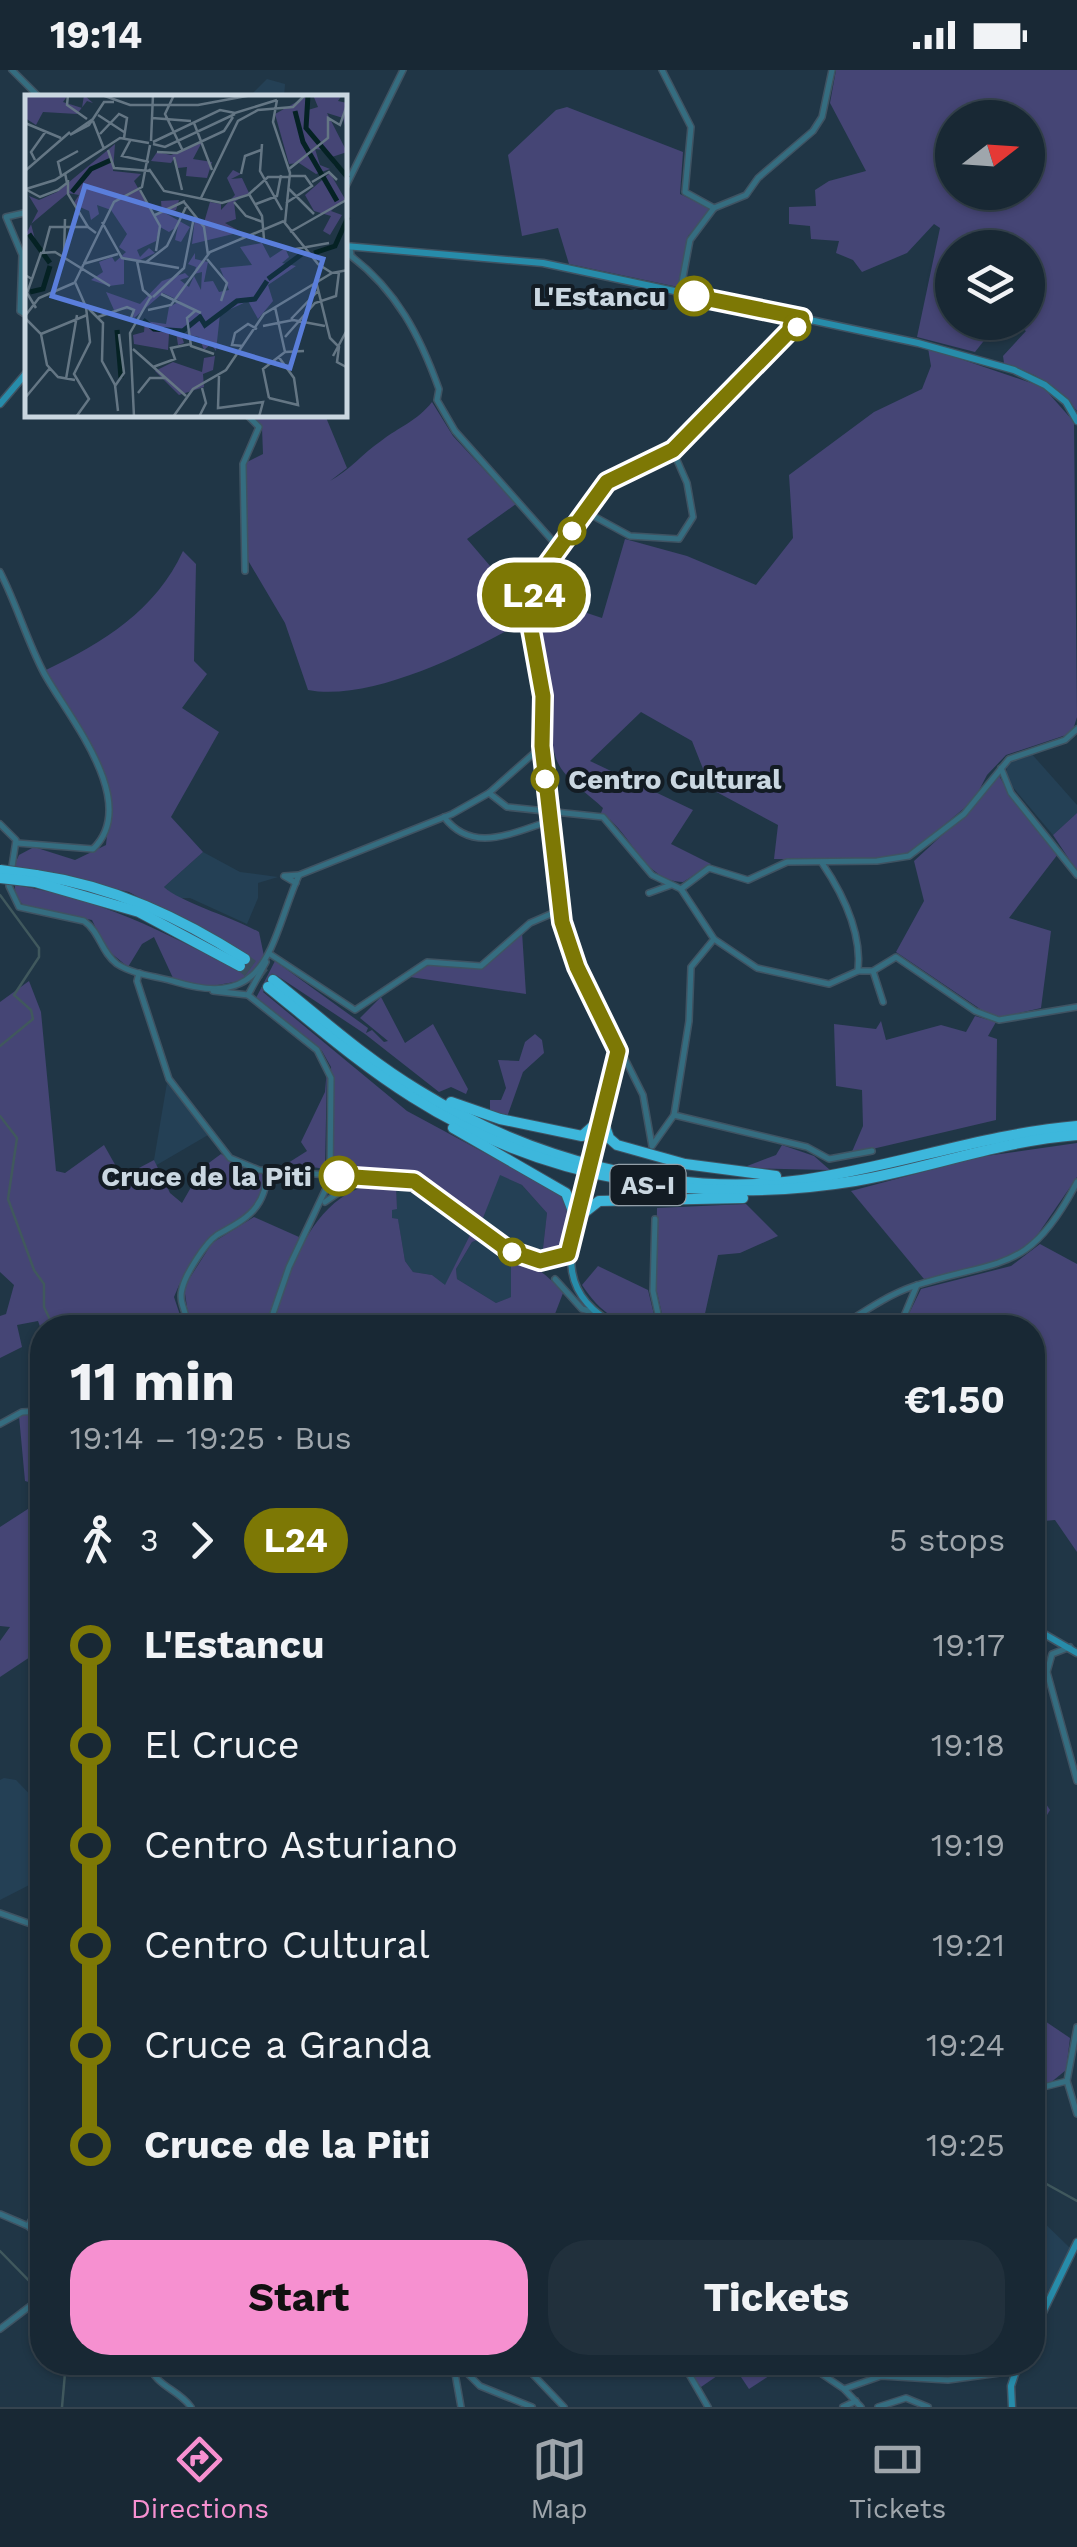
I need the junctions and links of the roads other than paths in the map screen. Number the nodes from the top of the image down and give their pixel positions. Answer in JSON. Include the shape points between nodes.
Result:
{"nodes":[{"id":1,"x":12,"y":70,"type":"edge"},
{"id":2,"x":403,"y":70,"type":"edge"},
{"id":3,"x":662,"y":70,"type":"edge"},
{"id":4,"x":832,"y":70,"type":"edge"},
{"id":5,"x":37,"y":95,"type":"edge"},
{"id":6,"x":348,"y":182,"type":"edge"},
{"id":7,"x":714,"y":208,"type":"junction"},
{"id":8,"x":4,"y":214,"type":"edge"},
{"id":9,"x":348,"y":246,"type":"edge"},
{"id":10,"x":680,"y":293,"type":"junction"},
{"id":11,"x":25,"y":314,"type":"edge"},
{"id":12,"x":802,"y":318,"type":"junction"},
{"id":13,"x":25,"y":375,"type":"edge"},
{"id":14,"x":0,"y":404,"type":"edge"},
{"id":15,"x":251,"y":418,"type":"edge"},
{"id":16,"x":1077,"y":421,"type":"edge"},
{"id":17,"x":673,"y":450,"type":"junction"},
{"id":18,"x":586,"y":512,"type":"junction"},
{"id":19,"x":559,"y":548,"type":"junction"},
{"id":20,"x":245,"y":571,"type":"dead end"},
{"id":21,"x":0,"y":572,"type":"edge"},
{"id":22,"x":1077,"y":729,"type":"edge"},
{"id":23,"x":542,"y":746,"type":"junction"},
{"id":24,"x":1000,"y":767,"type":"junction"},
{"id":25,"x":489,"y":792,"type":"junction"},
{"id":26,"x":444,"y":817,"type":"junction"},
{"id":27,"x":550,"y":818,"type":"junction"},
{"id":28,"x":0,"y":824,"type":"edge"},
{"id":29,"x":16,"y":843,"type":"junction"},
{"id":30,"x":822,"y":863,"type":"junction"},
{"id":31,"x":0,"y":870,"type":"edge"},
{"id":32,"x":1077,"y":874,"type":"edge"},
{"id":33,"x":299,"y":875,"type":"junction"},
{"id":34,"x":652,"y":875,"type":"junction"},
{"id":35,"x":0,"y":878,"type":"edge"},
{"id":36,"x":36,"y":879,"type":"junction"},
{"id":37,"x":296,"y":883,"type":"junction"},
{"id":38,"x":671,"y":884,"type":"junction"},
{"id":39,"x":681,"y":888,"type":"junction"},
{"id":40,"x":560,"y":910,"type":"junction"},
{"id":41,"x":714,"y":940,"type":"junction"},
{"id":42,"x":268,"y":956,"type":"junction"},
{"id":43,"x":242,"y":963,"type":"tunnel mouth"},
{"id":44,"x":858,"y":970,"type":"junction"},
{"id":45,"x":873,"y":971,"type":"junction"},
{"id":46,"x":138,"y":977,"type":"junction"},
{"id":47,"x":271,"y":983,"type":"tunnel mouth"},
{"id":48,"x":210,"y":990,"type":"junction"},
{"id":49,"x":248,"y":995,"type":"junction"},
{"id":50,"x":883,"y":1002,"type":"dead end"},
{"id":51,"x":1077,"y":1007,"type":"edge"},
{"id":52,"x":619,"y":1051,"type":"junction"},
{"id":53,"x":375,"y":1066,"type":"junction"},
{"id":54,"x":674,"y":1115,"type":"junction"},
{"id":55,"x":602,"y":1118,"type":"junction"},
{"id":56,"x":1077,"y":1126,"type":"edge"},
{"id":57,"x":1077,"y":1135,"type":"edge"},
{"id":58,"x":582,"y":1136,"type":"junction"},
{"id":59,"x":596,"y":1140,"type":"junction"},
{"id":60,"x":617,"y":1145,"type":"junction"},
{"id":61,"x":872,"y":1151,"type":"dead end"},
{"id":62,"x":267,"y":1170,"type":"junction"},
{"id":63,"x":330,"y":1174,"type":"junction"},
{"id":64,"x":858,"y":1176,"type":"junction"},
{"id":65,"x":359,"y":1178,"type":"junction"},
{"id":66,"x":1077,"y":1182,"type":"edge"},
{"id":67,"x":566,"y":1193,"type":"junction"},
{"id":68,"x":582,"y":1197,"type":"junction"},
{"id":69,"x":599,"y":1201,"type":"junction"},
{"id":70,"x":322,"y":1203,"type":"junction"},
{"id":71,"x":576,"y":1219,"type":"junction"},
{"id":72,"x":655,"y":1219,"type":"dead end"},
{"id":73,"x":568,"y":1254,"type":"junction"},
{"id":74,"x":556,"y":1279,"type":"dead end"},
{"id":75,"x":917,"y":1286,"type":"junction"},
{"id":76,"x":599,"y":1314,"type":"joint"},
{"id":77,"x":184,"y":1315,"type":"edge"},
{"id":78,"x":272,"y":1315,"type":"edge"},
{"id":79,"x":658,"y":1315,"type":"edge"},
{"id":80,"x":862,"y":1315,"type":"edge"},
{"id":81,"x":905,"y":1315,"type":"edge"},
{"id":82,"x":30,"y":1412,"type":"edge"},
{"id":83,"x":0,"y":1424,"type":"edge"},
{"id":84,"x":1045,"y":1634,"type":"edge"},
{"id":85,"x":1073,"y":1650,"type":"edge"},
{"id":86,"x":1077,"y":1782,"type":"edge"},
{"id":87,"x":0,"y":1913,"type":"edge"},
{"id":88,"x":30,"y":1924,"type":"edge"},
{"id":89,"x":1076,"y":2030,"type":"edge"},
{"id":90,"x":1077,"y":2040,"type":"edge"},
{"id":91,"x":1075,"y":2053,"type":"edge"},
{"id":92,"x":1067,"y":2081,"type":"junction"},
{"id":93,"x":1045,"y":2087,"type":"edge"},
{"id":94,"x":1077,"y":2114,"type":"edge"},
{"id":95,"x":0,"y":2214,"type":"edge"},
{"id":96,"x":30,"y":2223,"type":"edge"},
{"id":97,"x":28,"y":2226,"type":"joint"},
{"id":98,"x":1077,"y":2242,"type":"edge"},
{"id":99,"x":30,"y":2306,"type":"edge"},
{"id":100,"x":1045,"y":2308,"type":"edge"},
{"id":101,"x":0,"y":2329,"type":"edge"},
{"id":102,"x":155,"y":2375,"type":"edge"},
{"id":103,"x":456,"y":2375,"type":"edge"},
{"id":104,"x":468,"y":2375,"type":"edge"},
{"id":105,"x":533,"y":2375,"type":"edge"},
{"id":106,"x":690,"y":2375,"type":"edge"},
{"id":107,"x":824,"y":2375,"type":"edge"},
{"id":108,"x":985,"y":2375,"type":"edge"},
{"id":109,"x":1014,"y":2375,"type":"edge"},
{"id":110,"x":844,"y":2389,"type":"junction"},
{"id":111,"x":858,"y":2404,"type":"edge"},
{"id":112,"x":190,"y":2407,"type":"edge"},
{"id":113,"x":462,"y":2407,"type":"edge"},
{"id":114,"x":532,"y":2407,"type":"edge"},
{"id":115,"x":564,"y":2407,"type":"edge"},
{"id":116,"x":708,"y":2407,"type":"edge"},
{"id":117,"x":843,"y":2407,"type":"edge"},
{"id":118,"x":878,"y":2407,"type":"edge"},
{"id":119,"x":928,"y":2407,"type":"edge"},
{"id":120,"x":1012,"y":2407,"type":"edge"}],
"edges":[{"from":1,"to":5,"type":"street"},
{"from":2,"to":6,"type":"street"},
{"from":3,"to":7,"type":"street","via":[[691,127],[685,192]]},
{"from":4,"to":7,"type":"street","via":[[813,132],[746,195]]},
{"from":7,"to":10,"type":"street","via":[[690,240]]},
{"from":8,"to":11,"type":"street","via":[[22,255]]},
{"from":9,"to":10,"type":"street","via":[[499,256]]},
{"from":9,"to":19,"type":"street","via":[[408,316],[455,432]]},
{"from":10,"to":12,"type":"street"},
{"from":12,"to":16,"type":"street","via":[[1014,370],[1051,390]]},
{"from":12,"to":17,"type":"street"},
{"from":13,"to":14,"type":"street"},
{"from":15,"to":20,"type":"street","via":[[259,427],[243,464]]},
{"from":17,"to":18,"type":"street","via":[[607,482]]},
{"from":17,"to":18,"type":"street","via":[[693,517],[679,539],[630,536]]},
{"from":18,"to":19,"type":"street"},
{"from":19,"to":23,"type":"street","via":[[530,611],[543,696]]},
{"from":21,"to":29,"type":"street","via":[[44,673],[99,765],[106,798],[100,841],[88,851]]},
{"from":22,"to":24,"type":"street","via":[[1065,740],[1018,752]]},
{"from":23,"to":25,"type":"street"},
{"from":23,"to":27,"type":"street"},
{"from":24,"to":30,"type":"street","via":[[974,804],[921,851]]},
{"from":24,"to":32,"type":"street","via":[[1011,793]]},
{"from":25,"to":26,"type":"street"},
{"from":25,"to":27,"type":"street","via":[[506,807]]},
{"from":26,"to":27,"type":"street","via":[[462,834],[487,839]]},
{"from":26,"to":33,"type":"street"},
{"from":27,"to":34,"type":"street","via":[[603,818]]},
{"from":27,"to":40,"type":"street"},
{"from":28,"to":29,"type":"street"},
{"from":29,"to":46,"type":"street","via":[[9,886],[19,908],[84,921],[114,962]]},
{"from":30,"to":39,"type":"street","via":[[783,862],[748,880],[709,868]]},
{"from":30,"to":44,"type":"street","via":[[848,914]]},
{"from":31,"to":36,"type":"highway","bridge":true},
{"from":33,"to":37,"type":"street"},
{"from":33,"to":37,"type":"street","via":[[284,876]]},
{"from":34,"to":38,"type":"street"},
{"from":34,"to":38,"type":"street","via":[[651,892]]},
{"from":35,"to":36,"type":"highway","bridge":true},
{"from":36,"to":43,"type":"highway","via":[[139,912]]},
{"from":37,"to":42,"type":"street"},
{"from":38,"to":39,"type":"street"},
{"from":39,"to":41,"type":"street"},
{"from":40,"to":42,"type":"street","via":[[530,923],[481,966],[427,962],[355,1010]]},
{"from":40,"to":52,"type":"street","via":[[577,967]]},
{"from":41,"to":44,"type":"street","via":[[765,972],[829,984]]},
{"from":41,"to":54,"type":"street","via":[[691,967],[690,1021]]},
{"from":42,"to":48,"type":"street","via":[[252,979]]},
{"from":42,"to":49,"type":"street"},
{"from":44,"to":45,"type":"street"},
{"from":45,"to":50,"type":"street"},
{"from":45,"to":51,"type":"street","via":[[898,958],[999,1020]]},
{"from":46,"to":48,"type":"street"},
{"from":46,"to":62,"type":"street","via":[[172,1084],[230,1158]]},
{"from":47,"to":53,"type":"highway","number":"AS-I"},
{"from":48,"to":49,"type":"street"},
{"from":49,"to":63,"type":"street","via":[[317,1050],[329,1069]]},
{"from":52,"to":54,"type":"street","via":[[643,1095],[649,1144]]},
{"from":52,"to":55,"type":"street"},
{"from":53,"to":58,"type":"highway","via":[[462,1108]]},
{"from":53,"to":64,"type":"highway","number":"AS-I","via":[[492,1140],[610,1179],[739,1192]]},
{"from":53,"to":67,"type":"highway","via":[[438,1119]]},
{"from":54,"to":61,"type":"street","via":[[830,1158]]},
{"from":55,"to":58,"type":"highway"},
{"from":55,"to":59,"type":"street"},
{"from":55,"to":60,"type":"highway"},
{"from":56,"to":64,"type":"highway","number":"AS-I","via":[[960,1144]]},
{"from":57,"to":64,"type":"highway","number":"AS-I"},
{"from":58,"to":59,"type":"highway"},
{"from":59,"to":60,"type":"highway"},
{"from":59,"to":68,"type":"street","bridge":true},
{"from":60,"to":64,"type":"highway","via":[[685,1164],[772,1176]]},
{"from":62,"to":63,"type":"street"},
{"from":62,"to":77,"type":"street","via":[[256,1210],[213,1238],[185,1280]]},
{"from":63,"to":65,"type":"street"},
{"from":63,"to":70,"type":"street"},
{"from":64,"to":69,"type":"highway","via":[[827,1189],[756,1197]]},
{"from":65,"to":70,"type":"street"},
{"from":65,"to":73,"type":"street","via":[[424,1186],[479,1233],[528,1259]]},
{"from":66,"to":75,"type":"street","via":[[1038,1240],[1014,1260]]},
{"from":67,"to":68,"type":"highway"},
{"from":67,"to":71,"type":"highway"},
{"from":68,"to":69,"type":"highway"},
{"from":68,"to":71,"type":"street"},
{"from":69,"to":71,"type":"highway"},
{"from":70,"to":78,"type":"street","via":[[288,1267]]},
{"from":71,"to":73,"type":"street"},
{"from":72,"to":79,"type":"street"},
{"from":73,"to":76,"type":"street","via":[[575,1283]]},
{"from":74,"to":76,"type":"street","via":[[582,1309]]},
{"from":75,"to":80,"type":"street"},
{"from":75,"to":81,"type":"street"},
{"from":82,"to":83,"type":"street"},
{"from":84,"to":85,"type":"street"},
{"from":85,"to":86,"type":"street","via":[[1052,1654],[1046,1672]]},
{"from":87,"to":88,"type":"street"},
{"from":89,"to":90,"type":"street"},
{"from":90,"to":91,"type":"street"},
{"from":91,"to":92,"type":"street"},
{"from":92,"to":93,"type":"street"},
{"from":92,"to":94,"type":"street"},
{"from":95,"to":97,"type":"street"},
{"from":96,"to":97,"type":"street"},
{"from":98,"to":100,"type":"street"},
{"from":99,"to":101,"type":"street"},
{"from":102,"to":112,"type":"street"},
{"from":103,"to":113,"type":"street"},
{"from":104,"to":114,"type":"street"},
{"from":105,"to":115,"type":"street"},
{"from":106,"to":116,"type":"street"},
{"from":107,"to":110,"type":"street"},
{"from":108,"to":110,"type":"street","via":[[881,2376]]},
{"from":109,"to":120,"type":"street"},
{"from":110,"to":111,"type":"street"},
{"from":111,"to":117,"type":"street"},
{"from":118,"to":119,"type":"street","via":[[906,2398]]}]}
